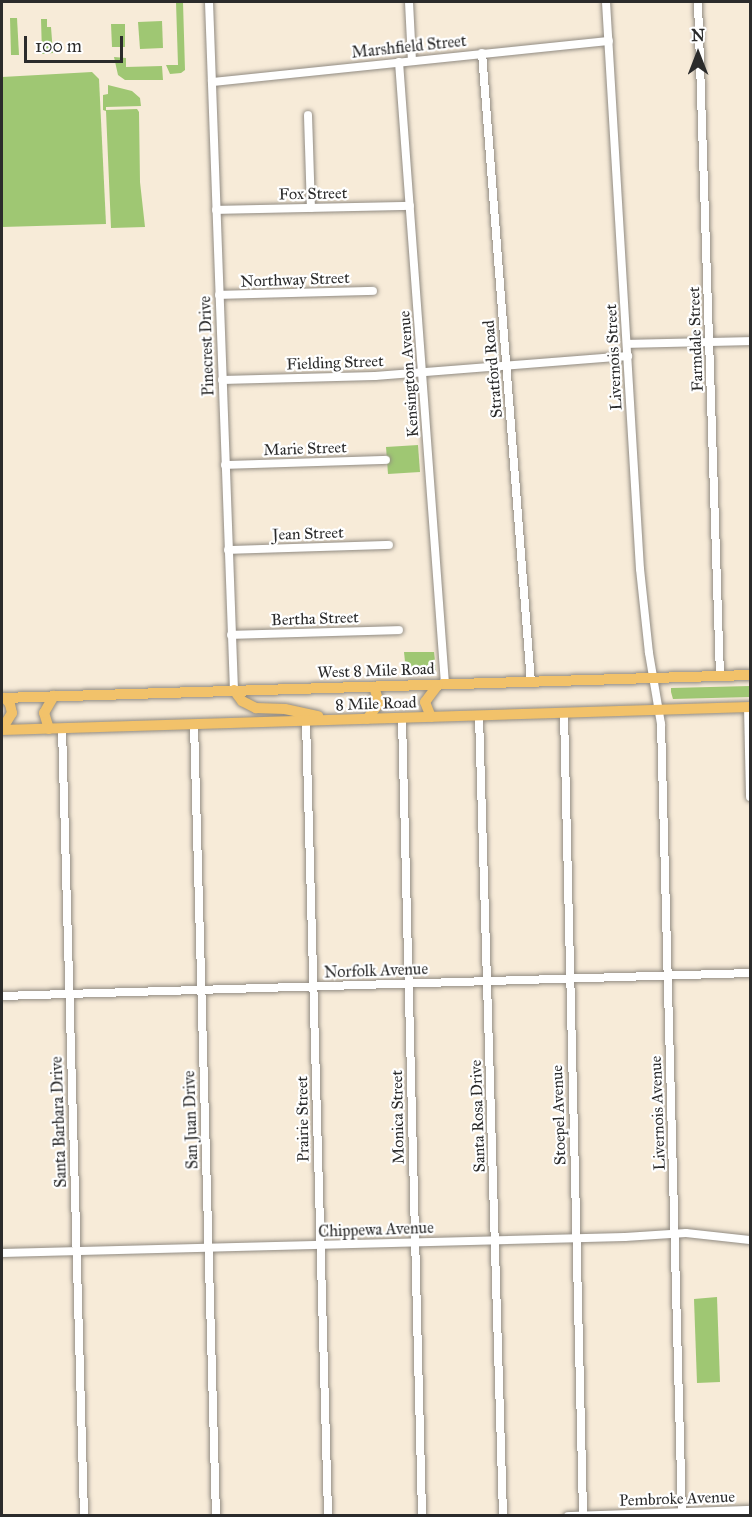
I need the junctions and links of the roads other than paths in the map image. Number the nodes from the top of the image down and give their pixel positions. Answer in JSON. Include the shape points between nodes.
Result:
{"nodes":[{"id":1,"x":209,"y":2,"type":"edge"},
{"id":2,"x":409,"y":2,"type":"edge"},
{"id":3,"x":606,"y":2,"type":"edge"},
{"id":4,"x":698,"y":2,"type":"edge"},
{"id":5,"x":609,"y":41,"type":"junction"},
{"id":6,"x":482,"y":53,"type":"junction"},
{"id":7,"x":412,"y":61,"type":"junction"},
{"id":8,"x":399,"y":62,"type":"junction"},
{"id":9,"x":212,"y":81,"type":"junction"},
{"id":10,"x":308,"y":115,"type":"dead end"},
{"id":11,"x":410,"y":206,"type":"junction"},
{"id":12,"x":311,"y":208,"type":"junction"},
{"id":13,"x":216,"y":210,"type":"junction"},
{"id":14,"x":373,"y":291,"type":"dead end"},
{"id":15,"x":219,"y":295,"type":"junction"},
{"id":16,"x":750,"y":341,"type":"edge"},
{"id":17,"x":709,"y":343,"type":"junction"},
{"id":18,"x":627,"y":344,"type":"junction"},
{"id":19,"x":628,"y":356,"type":"junction"},
{"id":20,"x":506,"y":365,"type":"junction"},
{"id":21,"x":422,"y":370,"type":"junction"},
{"id":22,"x":222,"y":380,"type":"junction"},
{"id":23,"x":386,"y":460,"type":"dead end"},
{"id":24,"x":225,"y":465,"type":"junction"},
{"id":25,"x":390,"y":545,"type":"dead end"},
{"id":26,"x":228,"y":550,"type":"junction"},
{"id":27,"x":399,"y":630,"type":"dead end"},
{"id":28,"x":231,"y":635,"type":"junction"},
{"id":29,"x":750,"y":675,"type":"edge"},
{"id":30,"x":720,"y":676,"type":"junction"},
{"id":31,"x":653,"y":678,"type":"junction"},
{"id":32,"x":531,"y":682,"type":"junction"},
{"id":33,"x":442,"y":685,"type":"junction"},
{"id":34,"x":374,"y":687,"type":"junction"},
{"id":35,"x":234,"y":690,"type":"junction"},
{"id":36,"x":54,"y":696,"type":"junction"},
{"id":37,"x":3,"y":698,"type":"edge"},
{"id":38,"x":749,"y":707,"type":"edge"},
{"id":39,"x":658,"y":710,"type":"junction"},
{"id":40,"x":564,"y":714,"type":"junction"},
{"id":41,"x":480,"y":716,"type":"junction"},
{"id":42,"x":430,"y":717,"type":"junction"},
{"id":43,"x":402,"y":718,"type":"junction"},
{"id":44,"x":367,"y":719,"type":"junction"},
{"id":45,"x":338,"y":720,"type":"junction"},
{"id":46,"x":306,"y":721,"type":"junction"},
{"id":47,"x":194,"y":724,"type":"junction"},
{"id":48,"x":62,"y":728,"type":"junction"},
{"id":49,"x":49,"y":729,"type":"junction"},
{"id":50,"x":2,"y":730,"type":"edge"},
{"id":51,"x":750,"y":797,"type":"edge"},
{"id":52,"x":750,"y":973,"type":"edge"},
{"id":53,"x":668,"y":975,"type":"junction"},
{"id":54,"x":569,"y":979,"type":"junction"},
{"id":55,"x":487,"y":981,"type":"junction"},
{"id":56,"x":408,"y":984,"type":"junction"},
{"id":57,"x":313,"y":986,"type":"junction"},
{"id":58,"x":201,"y":990,"type":"junction"},
{"id":59,"x":69,"y":994,"type":"junction"},
{"id":60,"x":2,"y":996,"type":"edge"},
{"id":61,"x":674,"y":1233,"type":"junction"},
{"id":62,"x":576,"y":1238,"type":"junction"},
{"id":63,"x":750,"y":1240,"type":"edge"},
{"id":64,"x":495,"y":1241,"type":"junction"},
{"id":65,"x":415,"y":1243,"type":"junction"},
{"id":66,"x":320,"y":1246,"type":"junction"},
{"id":67,"x":208,"y":1249,"type":"junction"},
{"id":68,"x":76,"y":1251,"type":"junction"},
{"id":69,"x":2,"y":1253,"type":"edge"},
{"id":70,"x":750,"y":1510,"type":"edge"},
{"id":71,"x":682,"y":1514,"type":"edge"},
{"id":72,"x":84,"y":1515,"type":"edge"},
{"id":73,"x":216,"y":1515,"type":"edge"},
{"id":74,"x":328,"y":1515,"type":"edge"},
{"id":75,"x":422,"y":1515,"type":"edge"},
{"id":76,"x":503,"y":1515,"type":"edge"},
{"id":77,"x":568,"y":1515,"type":"edge"},
{"id":78,"x":583,"y":1515,"type":"edge"},
{"id":79,"x":595,"y":1515,"type":"edge"}],
"edges":[{"from":1,"to":9,"type":"street","name":"Pinecrest Drive"},
{"from":2,"to":7,"type":"street"},
{"from":3,"to":5,"type":"street","name":"Livernois Street"},
{"from":4,"to":17,"type":"street","name":"Farmdale Street"},
{"from":5,"to":6,"type":"street","name":"Marshfield Street"},
{"from":5,"to":18,"type":"street","name":"Livernois Street"},
{"from":6,"to":7,"type":"street","name":"Marshfield Street"},
{"from":6,"to":20,"type":"street","name":"Stratford Road"},
{"from":7,"to":8,"type":"street","name":"Marshfield Street"},
{"from":8,"to":9,"type":"street","name":"Marshfield Street"},
{"from":8,"to":11,"type":"street","name":"Kensington Avenue"},
{"from":9,"to":13,"type":"street","name":"Pinecrest Drive"},
{"from":10,"to":12,"type":"street"},
{"from":11,"to":12,"type":"street","name":"Fox Street"},
{"from":11,"to":21,"type":"street","name":"Kensington Avenue"},
{"from":12,"to":13,"type":"street","name":"Fox Street"},
{"from":13,"to":15,"type":"street","name":"Pinecrest Drive"},
{"from":14,"to":15,"type":"street","name":"Northway Street"},
{"from":15,"to":22,"type":"street","name":"Pinecrest Drive"},
{"from":16,"to":17,"type":"street"},
{"from":17,"to":18,"type":"street"},
{"from":17,"to":30,"type":"street","name":"Farmdale Street"},
{"from":18,"to":19,"type":"street","name":"Livernois Street"},
{"from":19,"to":20,"type":"street","name":"Fielding Street"},
{"from":19,"to":31,"type":"street","name":"Livernois Street","via":[[640,569]]},
{"from":20,"to":21,"type":"street","name":"Fielding Street"},
{"from":20,"to":32,"type":"street","name":"Stratford Road"},
{"from":21,"to":22,"type":"street","name":"Fielding Street","via":[[375,376]]},
{"from":21,"to":33,"type":"street","name":"Kensington Avenue"},
{"from":22,"to":24,"type":"street","name":"Pinecrest Drive"},
{"from":23,"to":24,"type":"street","name":"Marie Street"},
{"from":24,"to":26,"type":"street","name":"Pinecrest Drive"},
{"from":25,"to":26,"type":"street","name":"Jean Street"},
{"from":26,"to":28,"type":"street","name":"Pinecrest Drive"},
{"from":27,"to":28,"type":"street","name":"Bertha Street"},
{"from":28,"to":35,"type":"street","name":"Pinecrest Drive"},
{"from":29,"to":30,"type":"highway","name":"West 8 Mile Road"},
{"from":30,"to":31,"type":"highway","name":"West 8 Mile Road"},
{"from":31,"to":32,"type":"highway","name":"West 8 Mile Road"},
{"from":31,"to":39,"type":"street","name":"Livernois Street"},
{"from":32,"to":33,"type":"highway","name":"West 8 Mile Road"},
{"from":33,"to":34,"type":"highway","name":"West 8 Mile Road"},
{"from":33,"to":42,"type":"highway","via":[[425,702]]},
{"from":34,"to":35,"type":"highway","name":"West 8 Mile Road"},
{"from":34,"to":44,"type":"highway","via":[[379,703]]},
{"from":35,"to":36,"type":"highway","name":"West 8 Mile Road"},
{"from":35,"to":45,"type":"highway","via":[[242,701],[256,708],[285,709]]},
{"from":36,"to":37,"type":"highway","name":"West 8 Mile Road"},
{"from":36,"to":49,"type":"highway","via":[[44,713]]},
{"from":37,"to":50,"type":"highway","via":[[12,713]]},
{"from":38,"to":39,"type":"highway","name":"8 Mile Road"},
{"from":38,"to":51,"type":"street"},
{"from":39,"to":40,"type":"highway","name":"8 Mile Road"},
{"from":39,"to":53,"type":"street","name":"Livernois Avenue"},
{"from":40,"to":41,"type":"highway","name":"8 Mile Road"},
{"from":40,"to":54,"type":"street","name":"Stoepel Avenue"},
{"from":41,"to":42,"type":"highway","name":"8 Mile Road"},
{"from":41,"to":55,"type":"street","name":"Santa Rosa Drive"},
{"from":42,"to":43,"type":"highway","name":"8 Mile Road"},
{"from":43,"to":44,"type":"highway","name":"8 Mile Road"},
{"from":43,"to":56,"type":"street","name":"Monica Street"},
{"from":44,"to":45,"type":"highway","name":"8 Mile Road"},
{"from":45,"to":46,"type":"highway","name":"8 Mile Road"},
{"from":46,"to":47,"type":"highway","name":"8 Mile Road"},
{"from":46,"to":57,"type":"street","name":"Prairie Street"},
{"from":47,"to":48,"type":"highway","name":"8 Mile Road"},
{"from":47,"to":58,"type":"street","name":"San Juan Drive"},
{"from":48,"to":49,"type":"highway","name":"8 Mile Road"},
{"from":48,"to":59,"type":"street","name":"Santa Barbara Drive"},
{"from":49,"to":50,"type":"highway","name":"8 Mile Road"},
{"from":52,"to":53,"type":"street","name":"Norfolk Avenue"},
{"from":53,"to":54,"type":"street","name":"Norfolk Avenue"},
{"from":53,"to":61,"type":"street","name":"Livernois Avenue"},
{"from":54,"to":55,"type":"street","name":"Norfolk Avenue"},
{"from":54,"to":62,"type":"street","name":"Stoepel Avenue"},
{"from":55,"to":56,"type":"street","name":"Norfolk Avenue"},
{"from":55,"to":64,"type":"street","name":"Santa Rosa Drive"},
{"from":56,"to":57,"type":"street","name":"Norfolk Avenue"},
{"from":56,"to":65,"type":"street","name":"Monica Street"},
{"from":57,"to":58,"type":"street","name":"Norfolk Avenue"},
{"from":57,"to":66,"type":"street","name":"Prairie Street"},
{"from":58,"to":59,"type":"street","name":"Norfolk Avenue"},
{"from":58,"to":67,"type":"street","name":"San Juan Drive"},
{"from":59,"to":60,"type":"street","name":"Norfolk Avenue"},
{"from":59,"to":68,"type":"street","name":"Santa Barbara Drive"},
{"from":61,"to":62,"type":"street","name":"Chippewa Avenue"},
{"from":61,"to":63,"type":"street","name":"Chippewa Avenue"},
{"from":61,"to":71,"type":"street","name":"Livernois Avenue"},
{"from":62,"to":64,"type":"street","name":"Chippewa Avenue"},
{"from":62,"to":78,"type":"street","name":"Stoepel Avenue"},
{"from":64,"to":65,"type":"street","name":"Chippewa Avenue"},
{"from":64,"to":76,"type":"street","name":"Santa Rosa Drive"},
{"from":65,"to":66,"type":"street","name":"Chippewa Avenue"},
{"from":65,"to":75,"type":"street","name":"Monica Street"},
{"from":66,"to":67,"type":"street","name":"Chippewa Avenue"},
{"from":66,"to":74,"type":"street","name":"Prairie Street"},
{"from":67,"to":68,"type":"street","name":"Chippewa Avenue"},
{"from":67,"to":73,"type":"street","name":"San Juan Drive"},
{"from":68,"to":69,"type":"street","name":"Chippewa Avenue"},
{"from":68,"to":72,"type":"street","name":"Santa Barbara Drive"},
{"from":70,"to":71,"type":"street","name":"Pembroke Avenue"},
{"from":71,"to":79,"type":"street","name":"Pembroke Avenue"},
{"from":77,"to":78,"type":"street","name":"Pembroke Avenue"},
{"from":78,"to":79,"type":"street","name":"Pembroke Avenue"}]}
